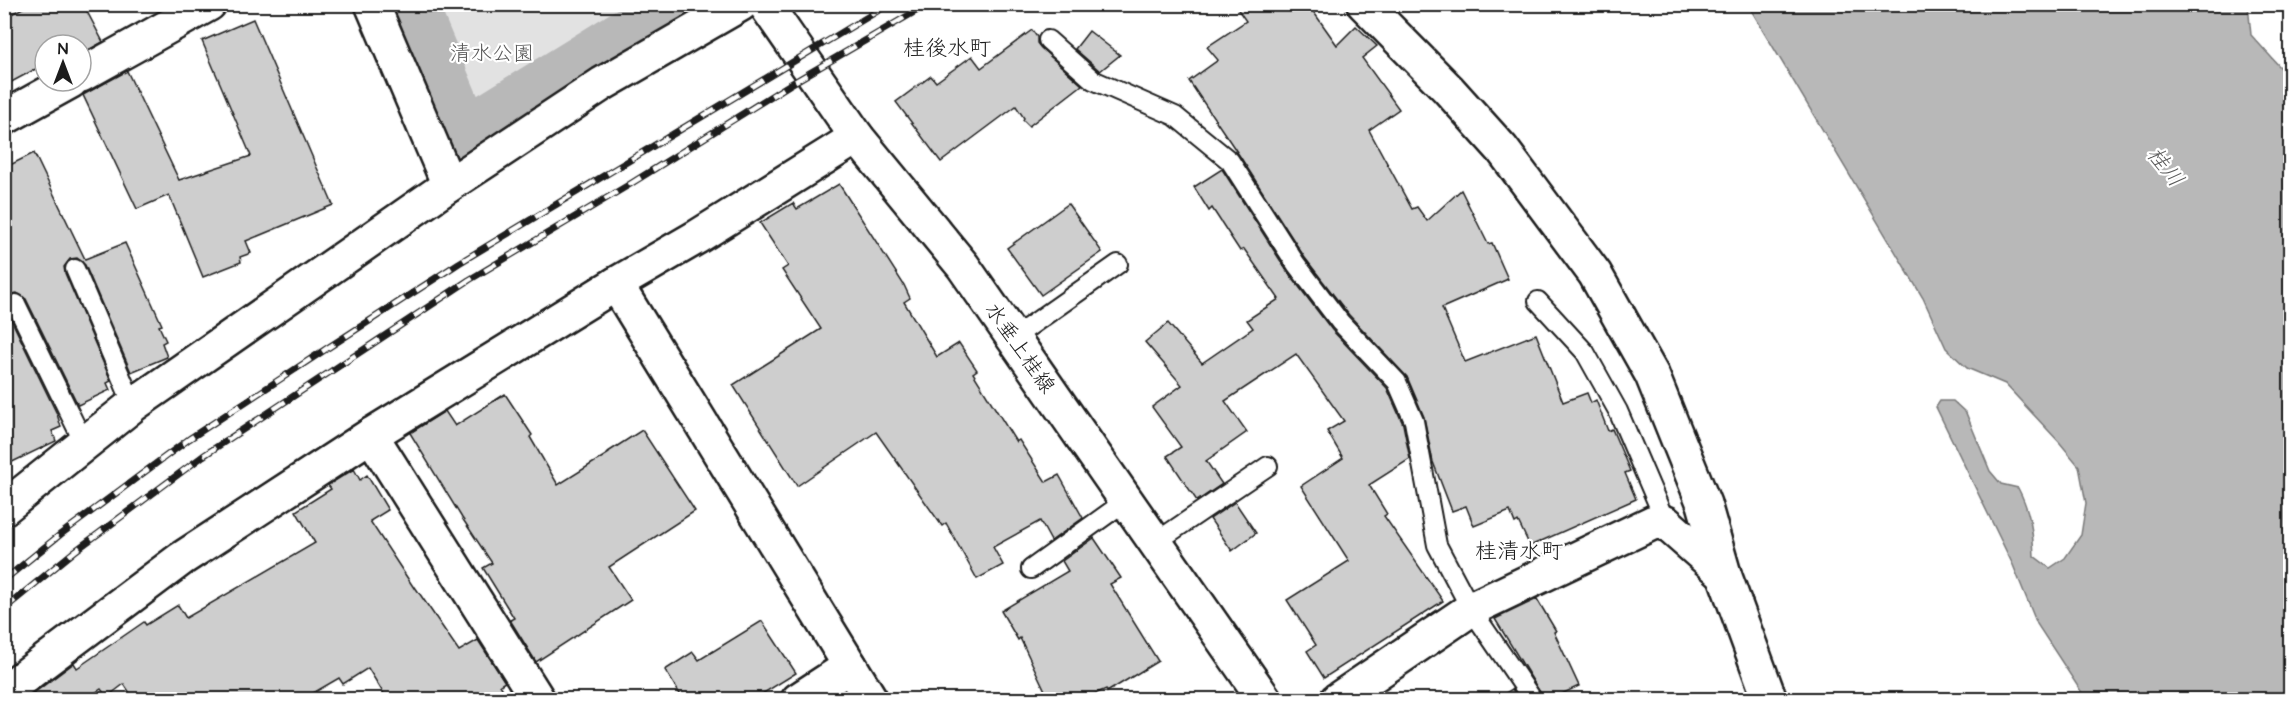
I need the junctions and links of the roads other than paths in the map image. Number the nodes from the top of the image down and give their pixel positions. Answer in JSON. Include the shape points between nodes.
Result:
{"nodes":[{"id":1,"x":209,"y":4,"type":"edge"},
{"id":2,"x":372,"y":4,"type":"edge"},
{"id":3,"x":741,"y":4,"type":"edge"},
{"id":4,"x":765,"y":4,"type":"edge"},
{"id":5,"x":1364,"y":4,"type":"edge"},
{"id":6,"x":1048,"y":40,"type":"dead end"},
{"id":7,"x":93,"y":68,"type":"edge"},
{"id":8,"x":49,"y":93,"type":"edge"},
{"id":9,"x":4,"y":118,"type":"edge"},
{"id":10,"x":857,"y":137,"type":"junction"},
{"id":11,"x":449,"y":185,"type":"junction"},
{"id":12,"x":1118,"y":264,"type":"dead end"},
{"id":13,"x":75,"y":268,"type":"dead end"},
{"id":14,"x":616,"y":284,"type":"junction"},
{"id":15,"x":1539,"y":301,"type":"dead end"},
{"id":16,"x":16,"y":304,"type":"dead end"},
{"id":17,"x":1013,"y":338,"type":"junction"},
{"id":18,"x":133,"y":405,"type":"junction"},
{"id":19,"x":371,"y":435,"type":"junction"},
{"id":20,"x":84,"y":443,"type":"junction"},
{"id":21,"x":1268,"y":466,"type":"dead end"},
{"id":22,"x":1127,"y":500,"type":"junction"},
{"id":23,"x":4,"y":508,"type":"edge"},
{"id":24,"x":1666,"y":523,"type":"junction"},
{"id":25,"x":1156,"y":542,"type":"junction"},
{"id":26,"x":1031,"y":569,"type":"dead end"},
{"id":27,"x":1724,"y":574,"type":"junction"},
{"id":28,"x":1471,"y":609,"type":"junction"},
{"id":29,"x":850,"y":666,"type":"junction"},
{"id":30,"x":12,"y":699,"type":"edge"},
{"id":31,"x":538,"y":699,"type":"edge"},
{"id":32,"x":798,"y":699,"type":"edge"},
{"id":33,"x":871,"y":699,"type":"edge"},
{"id":34,"x":1265,"y":699,"type":"edge"},
{"id":35,"x":1337,"y":699,"type":"edge"},
{"id":36,"x":1533,"y":699,"type":"edge"},
{"id":37,"x":1770,"y":699,"type":"edge"}],
"edges":[{"from":1,"to":7,"type":"street"},
{"from":2,"to":11,"type":"street"},
{"from":3,"to":11,"type":"street","via":[[602,84]]},
{"from":4,"to":10,"type":"street","name":"水垂上桂線"},
{"from":5,"to":27,"type":"street","via":[[1502,148],[1595,274],[1652,375],[1704,504]]},
{"from":6,"to":28,"type":"lane","via":[[1093,80],[1175,116],[1230,161],[1296,264],[1340,322],[1397,382],[1414,421],[1437,545]]},
{"from":8,"to":9,"type":"street"},
{"from":10,"to":14,"type":"street"},
{"from":10,"to":17,"type":"street","name":"水垂上桂線","via":[[963,266]]},
{"from":11,"to":18,"type":"street"},
{"from":12,"to":17,"type":"lane"},
{"from":13,"to":18,"type":"lane"},
{"from":14,"to":19,"type":"street"},
{"from":14,"to":29,"type":"street"},
{"from":15,"to":24,"type":"lane","via":[[1585,352],[1618,411]]},
{"from":16,"to":20,"type":"lane"},
{"from":17,"to":22,"type":"street","name":"水垂上桂線"},
{"from":18,"to":20,"type":"street"},
{"from":19,"to":30,"type":"street","via":[[181,560],[9,688]]},
{"from":19,"to":31,"type":"street"},
{"from":20,"to":23,"type":"street"},
{"from":21,"to":25,"type":"lane"},
{"from":22,"to":25,"type":"street","name":"水垂上桂線"},
{"from":22,"to":26,"type":"lane"},
{"from":24,"to":27,"type":"street"},
{"from":24,"to":28,"type":"street","via":[[1654,522]]},
{"from":25,"to":34,"type":"street","name":"水垂上桂線"},
{"from":27,"to":37,"type":"street"},
{"from":28,"to":35,"type":"street"},
{"from":28,"to":36,"type":"lane"},
{"from":29,"to":32,"type":"street"},
{"from":29,"to":33,"type":"street"}]}
